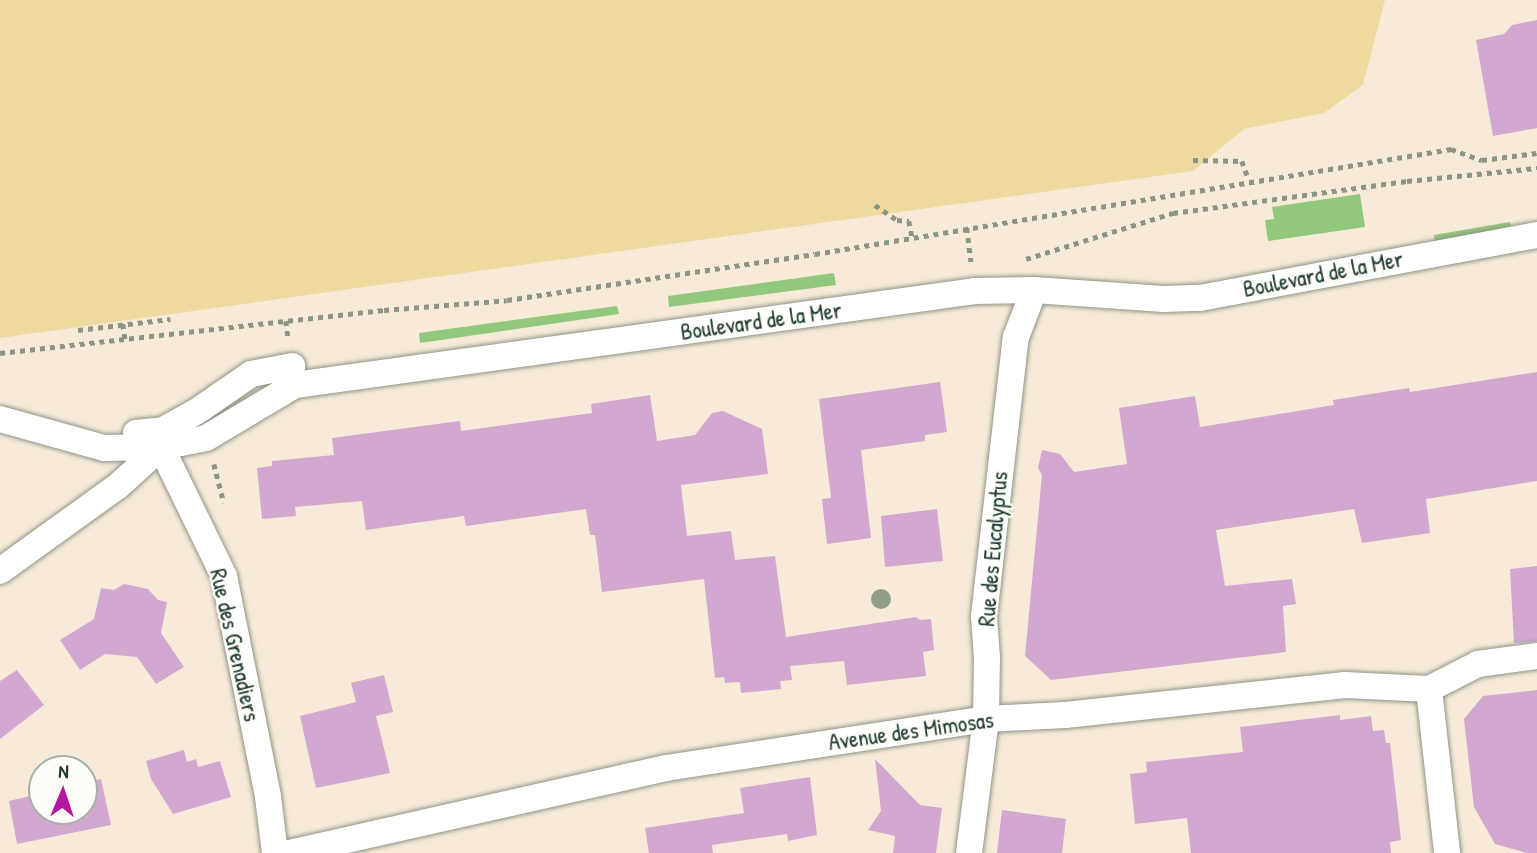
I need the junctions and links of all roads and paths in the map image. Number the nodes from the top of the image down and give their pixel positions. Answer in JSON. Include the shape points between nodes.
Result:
{"nodes":[{"id":1,"x":1537,"y":153,"type":"edge"},
{"id":2,"x":1193,"y":160,"type":"dead end"},
{"id":3,"x":1537,"y":168,"type":"edge"},
{"id":4,"x":1249,"y":180,"type":"junction"},
{"id":5,"x":875,"y":205,"type":"dead end"},
{"id":6,"x":967,"y":228,"type":"junction"},
{"id":7,"x":1537,"y":235,"type":"edge"},
{"id":8,"x":912,"y":237,"type":"junction"},
{"id":9,"x":1022,"y":260,"type":"dead end"},
{"id":10,"x":972,"y":275,"type":"dead end"},
{"id":11,"x":1034,"y":290,"type":"junction"},
{"id":12,"x":170,"y":319,"type":"dead end"},
{"id":13,"x":123,"y":324,"type":"junction"},
{"id":14,"x":78,"y":330,"type":"dead end"},
{"id":15,"x":125,"y":338,"type":"junction"},
{"id":16,"x":0,"y":352,"type":"edge"},
{"id":17,"x":292,"y":366,"type":"dead end"},
{"id":18,"x":0,"y":400,"type":"edge"},
{"id":19,"x":0,"y":419,"type":"edge"},
{"id":20,"x":161,"y":447,"type":"junction"},
{"id":21,"x":0,"y":571,"type":"edge"},
{"id":22,"x":1537,"y":656,"type":"edge"},
{"id":23,"x":1429,"y":690,"type":"junction"},
{"id":24,"x":986,"y":719,"type":"junction"},
{"id":25,"x":275,"y":853,"type":"edge"},
{"id":26,"x":289,"y":853,"type":"edge"},
{"id":27,"x":969,"y":853,"type":"edge"},
{"id":28,"x":1447,"y":853,"type":"edge"}],
"edges":[{"from":1,"to":4,"type":"path","via":[[1482,160],[1451,149]]},
{"from":2,"to":4,"type":"path","via":[[1242,161]]},
{"from":3,"to":9,"type":"path","via":[[1173,213]]},
{"from":4,"to":6,"type":"path"},
{"from":5,"to":8,"type":"path","via":[[897,220],[909,221]]},
{"from":6,"to":8,"type":"path"},
{"from":6,"to":10,"type":"path"},
{"from":7,"to":11,"type":"street","name":"Boulevard de la Mer","via":[[1200,298]]},
{"from":8,"to":15,"type":"path","via":[[507,300]]},
{"from":11,"to":20,"type":"street","name":"Boulevard de la Mer","via":[[975,291],[295,385],[206,438]]},
{"from":11,"to":24,"type":"street","name":"Rue des Eucalyptus","via":[[1016,337],[984,616]]},
{"from":12,"to":13,"type":"path"},
{"from":13,"to":14,"type":"path"},
{"from":13,"to":15,"type":"path"},
{"from":15,"to":16,"type":"path"},
{"from":17,"to":18,"type":"street","via":[[251,374],[163,430],[116,435]]},
{"from":19,"to":20,"type":"street","name":"Boulevard de la Mer","via":[[104,448]]},
{"from":20,"to":21,"type":"street","via":[[118,486]]},
{"from":20,"to":25,"type":"street","name":"Rue des Grenadiers","via":[[224,576]]},
{"from":22,"to":23,"type":"street","via":[[1478,664]]},
{"from":23,"to":24,"type":"street","name":"Avenue des Mimosas","via":[[1345,685]]},
{"from":23,"to":28,"type":"street"},
{"from":24,"to":26,"type":"street","name":"Avenue des Mimosas","via":[[666,768]]},
{"from":24,"to":27,"type":"street","name":"Rue des Eucalyptus"}]}
